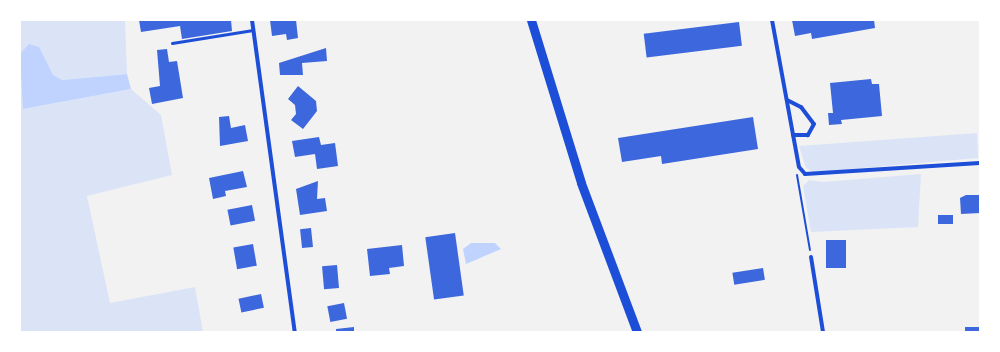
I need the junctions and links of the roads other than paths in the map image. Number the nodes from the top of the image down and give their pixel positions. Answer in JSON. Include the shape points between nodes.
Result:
{"nodes":[{"id":1,"x":252,"y":20,"type":"edge"},
{"id":2,"x":531,"y":20,"type":"edge"},
{"id":3,"x":772,"y":20,"type":"edge"},
{"id":4,"x":253,"y":30,"type":"junction"},
{"id":5,"x":172,"y":43,"type":"dead end"},
{"id":6,"x":787,"y":100,"type":"junction"},
{"id":7,"x":793,"y":135,"type":"junction"},
{"id":8,"x":980,"y":163,"type":"edge"},
{"id":9,"x":811,"y":257,"type":"road end"},
{"id":10,"x":295,"y":332,"type":"edge"},
{"id":11,"x":637,"y":332,"type":"edge"},
{"id":12,"x":823,"y":332,"type":"edge"}],
"edges":[{"from":1,"to":4,"type":"street"},
{"from":2,"to":11,"type":"main road","via":[[581,183]]},
{"from":3,"to":6,"type":"street"},
{"from":4,"to":5,"type":"lane"},
{"from":4,"to":10,"type":"street"},
{"from":6,"to":7,"type":"street"},
{"from":6,"to":7,"type":"street","via":[[801,106],[814,124],[808,135]]},
{"from":7,"to":8,"type":"street","via":[[799,166],[805,174],[815,176]]},
{"from":9,"to":12,"type":"street"}]}
